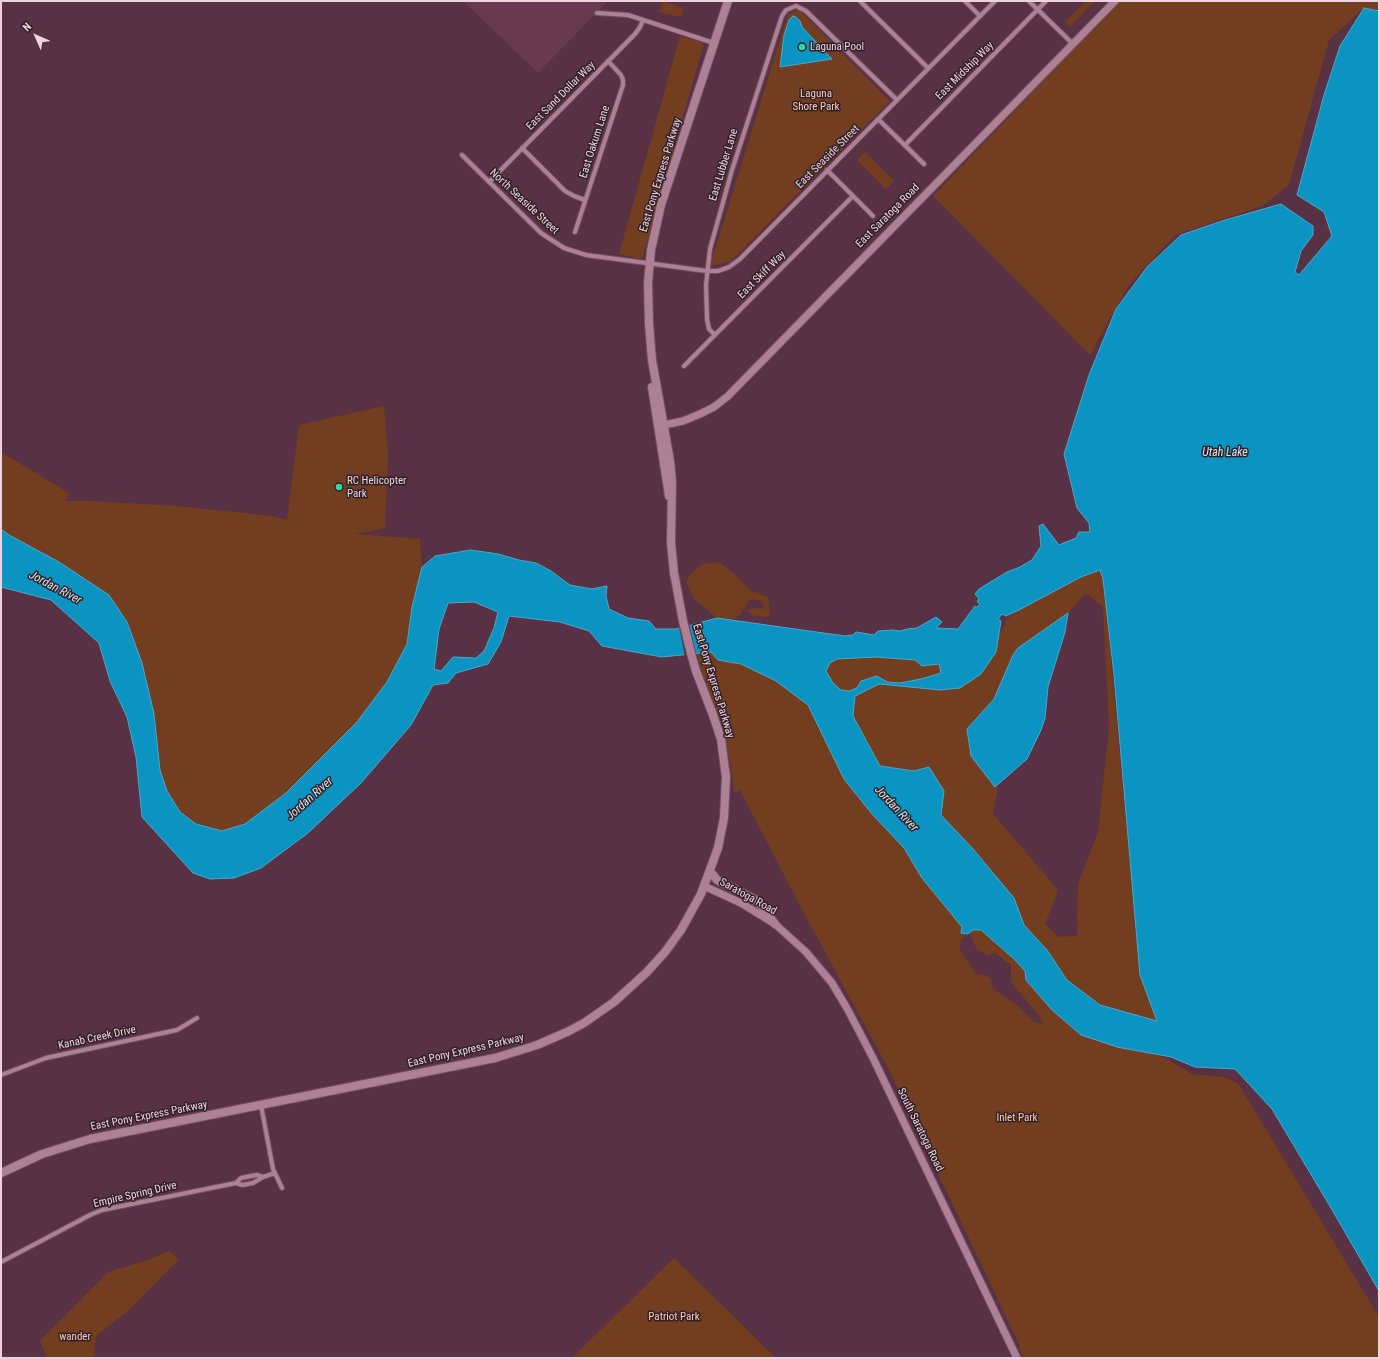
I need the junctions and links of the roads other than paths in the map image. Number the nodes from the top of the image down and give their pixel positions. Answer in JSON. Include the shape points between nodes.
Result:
{"nodes":[{"id":1,"x":728,"y":1,"type":"edge"},
{"id":2,"x":860,"y":1,"type":"edge"},
{"id":3,"x":965,"y":1,"type":"edge"},
{"id":4,"x":995,"y":1,"type":"edge"},
{"id":5,"x":1029,"y":1,"type":"edge"},
{"id":6,"x":1046,"y":1,"type":"edge"},
{"id":7,"x":1115,"y":1,"type":"edge"},
{"id":8,"x":1038,"y":9,"type":"junction"},
{"id":9,"x":597,"y":13,"type":"dead end"},
{"id":10,"x":980,"y":16,"type":"junction"},
{"id":11,"x":643,"y":20,"type":"junction"},
{"id":12,"x":714,"y":42,"type":"junction"},
{"id":13,"x":1073,"y":44,"type":"junction"},
{"id":14,"x":608,"y":61,"type":"junction"},
{"id":15,"x":928,"y":68,"type":"junction"},
{"id":16,"x":897,"y":100,"type":"junction"},
{"id":17,"x":878,"y":119,"type":"junction"},
{"id":18,"x":905,"y":144,"type":"junction"},
{"id":19,"x":522,"y":148,"type":"junction"},
{"id":20,"x":462,"y":155,"type":"dead end"},
{"id":21,"x":924,"y":164,"type":"dead end"},
{"id":22,"x":827,"y":170,"type":"junction"},
{"id":23,"x":489,"y":182,"type":"junction"},
{"id":24,"x":853,"y":196,"type":"junction"},
{"id":25,"x":585,"y":200,"type":"junction"},
{"id":26,"x":873,"y":216,"type":"dead end"},
{"id":27,"x":575,"y":232,"type":"dead end"},
{"id":28,"x":650,"y":263,"type":"junction"},
{"id":29,"x":707,"y":271,"type":"junction"},
{"id":30,"x":715,"y":335,"type":"junction"},
{"id":31,"x":652,"y":360,"type":"junction"},
{"id":32,"x":684,"y":366,"type":"dead end"},
{"id":33,"x":664,"y":425,"type":"junction"},
{"id":34,"x":672,"y":507,"type":"junction"},
{"id":35,"x":710,"y":871,"type":"junction"},
{"id":36,"x":704,"y":886,"type":"junction"},
{"id":37,"x":777,"y":926,"type":"junction"},
{"id":38,"x":196,"y":1018,"type":"dead end"},
{"id":39,"x":1,"y":1075,"type":"edge"},
{"id":40,"x":260,"y":1105,"type":"junction"},
{"id":41,"x":1,"y":1173,"type":"edge"},
{"id":42,"x":275,"y":1174,"type":"junction"},
{"id":43,"x":263,"y":1177,"type":"junction"},
{"id":44,"x":236,"y":1182,"type":"junction"},
{"id":45,"x":282,"y":1188,"type":"dead end"},
{"id":46,"x":1,"y":1262,"type":"edge"},
{"id":47,"x":1017,"y":1358,"type":"edge"}],
"edges":[{"from":1,"to":12,"type":"main road","name":"East Pony Express Parkway"},
{"from":2,"to":15,"type":"street"},
{"from":3,"to":10,"type":"street"},
{"from":4,"to":10,"type":"street","name":"East Seaside Street"},
{"from":5,"to":8,"type":"street"},
{"from":6,"to":8,"type":"street","name":"East Midship Way"},
{"from":7,"to":13,"type":"street","name":"East Saratoga Road"},
{"from":8,"to":13,"type":"street"},
{"from":8,"to":18,"type":"street","name":"East Midship Way"},
{"from":9,"to":11,"type":"street","via":[[620,14]]},
{"from":10,"to":15,"type":"street","name":"East Seaside Street"},
{"from":11,"to":12,"type":"street"},
{"from":11,"to":14,"type":"street","name":"East Sand Dollar Way","via":[[638,31]]},
{"from":12,"to":28,"type":"main road","name":"East Pony Express Parkway","via":[[661,206]]},
{"from":13,"to":33,"type":"street","name":"East Saratoga Road","via":[[728,396],[700,414]]},
{"from":14,"to":19,"type":"street","name":"East Sand Dollar Way"},
{"from":14,"to":25,"type":"street","name":"East Oakum Lane","via":[[621,75],[623,85]]},
{"from":15,"to":16,"type":"street","name":"East Seaside Street"},
{"from":16,"to":17,"type":"street","name":"East Seaside Street"},
{"from":16,"to":29,"type":"street","name":"East Lubber Lane","via":[[806,10],[799,7],[786,10],[732,170],[712,240]]},
{"from":17,"to":18,"type":"street"},
{"from":17,"to":22,"type":"street","name":"East Seaside Street"},
{"from":18,"to":21,"type":"street"},
{"from":19,"to":23,"type":"street","name":"East Sand Dollar Way"},
{"from":19,"to":25,"type":"street","via":[[565,191]]},
{"from":20,"to":23,"type":"street","name":"North Seaside Street"},
{"from":22,"to":24,"type":"street"},
{"from":22,"to":29,"type":"street","name":"East Seaside Street","via":[[740,259],[723,270]]},
{"from":23,"to":28,"type":"street","name":"North Seaside Street","via":[[541,233],[557,244],[586,255]]},
{"from":24,"to":26,"type":"street"},
{"from":24,"to":30,"type":"street","name":"East Skiff Way"},
{"from":25,"to":27,"type":"street","name":"East Oakum Lane"},
{"from":28,"to":29,"type":"street","name":"East Seaside Street"},
{"from":28,"to":31,"type":"main road","name":"East Pony Express Parkway","via":[[648,311]]},
{"from":29,"to":30,"type":"street","name":"East Lubber Lane","via":[[707,322]]},
{"from":30,"to":32,"type":"street","name":"East Skiff Way"},
{"from":31,"to":33,"type":"main road","name":"East Pony Express Parkway"},
{"from":31,"to":34,"type":"main road","name":"East Pony Express Parkway","via":[[652,388]]},
{"from":33,"to":34,"type":"main road","name":"East Pony Express Parkway","via":[[672,482]]},
{"from":34,"to":35,"type":"main road","name":"East Pony Express Parkway","via":[[671,551],[683,621],[692,657],[718,727],[725,765],[724,823]]},
{"from":35,"to":36,"type":"main road","name":"East Pony Express Parkway"},
{"from":35,"to":37,"type":"main road","via":[[719,882],[754,900]]},
{"from":36,"to":37,"type":"street","name":"Saratoga Road","via":[[741,903]]},
{"from":36,"to":40,"type":"main road","name":"East Pony Express Parkway","via":[[681,930],[647,972],[614,1002],[567,1032],[537,1046],[495,1058]]},
{"from":37,"to":47,"type":"street","name":"South Saratoga Road","via":[[815,962],[832,983],[848,1010]]},
{"from":38,"to":39,"type":"street","name":"Kanab Creek Drive","via":[[177,1030],[46,1058]]},
{"from":40,"to":41,"type":"main road","name":"East Pony Express Parkway","via":[[73,1143]]},
{"from":40,"to":42,"type":"street"},
{"from":42,"to":43,"type":"street","name":"Empire Spring Drive"},
{"from":42,"to":45,"type":"street"},
{"from":43,"to":44,"type":"street","name":"Empire Spring Drive","via":[[251,1176]]},
{"from":43,"to":44,"type":"street","name":"Empire Spring Drive","via":[[253,1183],[242,1185]]},
{"from":44,"to":46,"type":"street","name":"Empire Spring Drive","via":[[102,1210]]}]}
